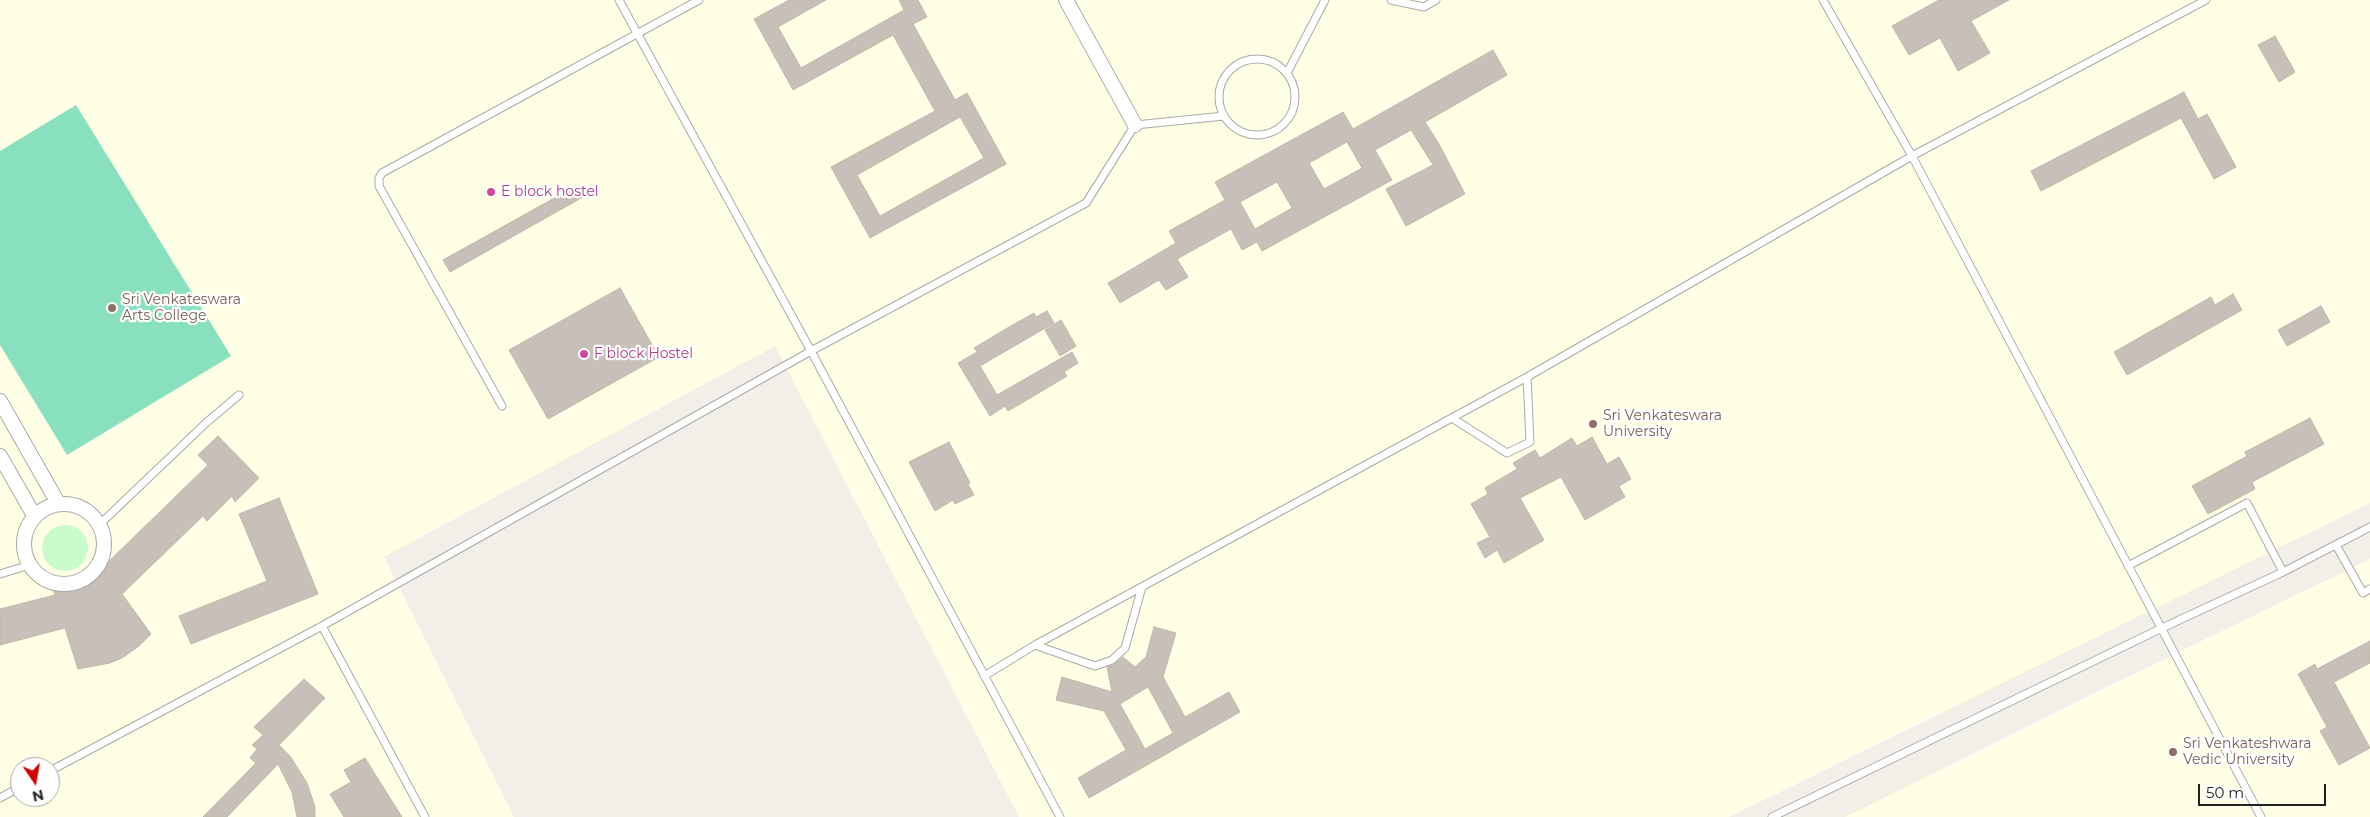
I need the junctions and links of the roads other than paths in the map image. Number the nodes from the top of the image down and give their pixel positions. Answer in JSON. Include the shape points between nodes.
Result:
{"nodes":[{"id":1,"x":619,"y":0,"type":"edge"},
{"id":2,"x":699,"y":0,"type":"edge"},
{"id":3,"x":1066,"y":0,"type":"edge"},
{"id":4,"x":1325,"y":0,"type":"edge"},
{"id":5,"x":1391,"y":0,"type":"edge"},
{"id":6,"x":1436,"y":0,"type":"edge"},
{"id":7,"x":1823,"y":0,"type":"edge"},
{"id":8,"x":2206,"y":0,"type":"edge"},
{"id":9,"x":636,"y":33,"type":"junction"},
{"id":10,"x":1287,"y":73,"type":"junction"},
{"id":11,"x":1224,"y":116,"type":"junction"},
{"id":12,"x":1135,"y":125,"type":"junction"},
{"id":13,"x":1912,"y":156,"type":"junction"},
{"id":14,"x":811,"y":350,"type":"junction"},
{"id":15,"x":1527,"y":377,"type":"junction"},
{"id":16,"x":239,"y":395,"type":"dead end"},
{"id":17,"x":0,"y":400,"type":"edge"},
{"id":18,"x":502,"y":406,"type":"dead end"},
{"id":19,"x":1452,"y":418,"type":"junction"},
{"id":20,"x":0,"y":456,"type":"edge"},
{"id":21,"x":58,"y":503,"type":"junction"},
{"id":22,"x":35,"y":517,"type":"junction"},
{"id":23,"x":99,"y":525,"type":"junction"},
{"id":24,"x":2370,"y":527,"type":"edge"},
{"id":25,"x":2336,"y":545,"type":"junction"},
{"id":26,"x":30,"y":565,"type":"junction"},
{"id":27,"x":2128,"y":566,"type":"junction"},
{"id":28,"x":2283,"y":572,"type":"junction"},
{"id":29,"x":0,"y":574,"type":"edge"},
{"id":30,"x":1142,"y":587,"type":"junction"},
{"id":31,"x":2370,"y":589,"type":"edge"},
{"id":32,"x":322,"y":626,"type":"junction"},
{"id":33,"x":2162,"y":628,"type":"junction"},
{"id":34,"x":1035,"y":645,"type":"junction"},
{"id":35,"x":984,"y":676,"type":"junction"},
{"id":36,"x":60,"y":766,"type":"edge"},
{"id":37,"x":425,"y":817,"type":"edge"},
{"id":38,"x":1060,"y":817,"type":"edge"},
{"id":39,"x":1772,"y":817,"type":"edge"},
{"id":40,"x":2261,"y":817,"type":"edge"}],
"edges":[{"from":1,"to":9,"type":"lane"},
{"from":2,"to":9,"type":"lane"},
{"from":3,"to":12,"type":"street"},
{"from":4,"to":10,"type":"lane"},
{"from":5,"to":6,"type":"lane","via":[[1424,7]]},
{"from":7,"to":13,"type":"lane"},
{"from":8,"to":13,"type":"lane"},
{"from":9,"to":14,"type":"lane"},
{"from":9,"to":18,"type":"lane","via":[[382,173],[379,178],[379,186]]},
{"from":10,"to":11,"type":"lane","via":[[1266,60],[1254,59],[1236,66],[1223,80],[1219,92]]},
{"from":10,"to":11,"type":"lane","via":[[1293,84],[1295,102],[1288,120],[1279,128],[1255,135],[1232,126]]},
{"from":11,"to":12,"type":"lane"},
{"from":12,"to":14,"type":"lane","via":[[1086,203]]},
{"from":13,"to":15,"type":"lane"},
{"from":13,"to":27,"type":"lane"},
{"from":14,"to":32,"type":"lane"},
{"from":14,"to":35,"type":"lane"},
{"from":15,"to":19,"type":"lane"},
{"from":15,"to":19,"type":"lane","via":[[1530,442],[1507,453]]},
{"from":16,"to":23,"type":"lane"},
{"from":17,"to":21,"type":"street"},
{"from":19,"to":30,"type":"lane"},
{"from":20,"to":22,"type":"street"},
{"from":21,"to":22,"type":"street"},
{"from":21,"to":23,"type":"street","via":[[84,510]]},
{"from":22,"to":26,"type":"street","via":[[25,537],[25,552]]},
{"from":23,"to":26,"type":"street","via":[[104,538],[103,554],[96,568],[85,578],[55,583]]},
{"from":24,"to":25,"type":"lane"},
{"from":25,"to":28,"type":"lane"},
{"from":25,"to":31,"type":"lane","via":[[2363,593]]},
{"from":26,"to":29,"type":"lane"},
{"from":27,"to":28,"type":"lane","via":[[2247,503]]},
{"from":27,"to":33,"type":"lane"},
{"from":28,"to":33,"type":"lane"},
{"from":30,"to":34,"type":"lane"},
{"from":30,"to":34,"type":"lane","via":[[1125,648],[1112,660],[1095,666]]},
{"from":32,"to":36,"type":"lane"},
{"from":32,"to":37,"type":"lane"},
{"from":33,"to":39,"type":"lane"},
{"from":33,"to":40,"type":"lane"},
{"from":34,"to":35,"type":"lane"},
{"from":35,"to":38,"type":"lane"}]}
